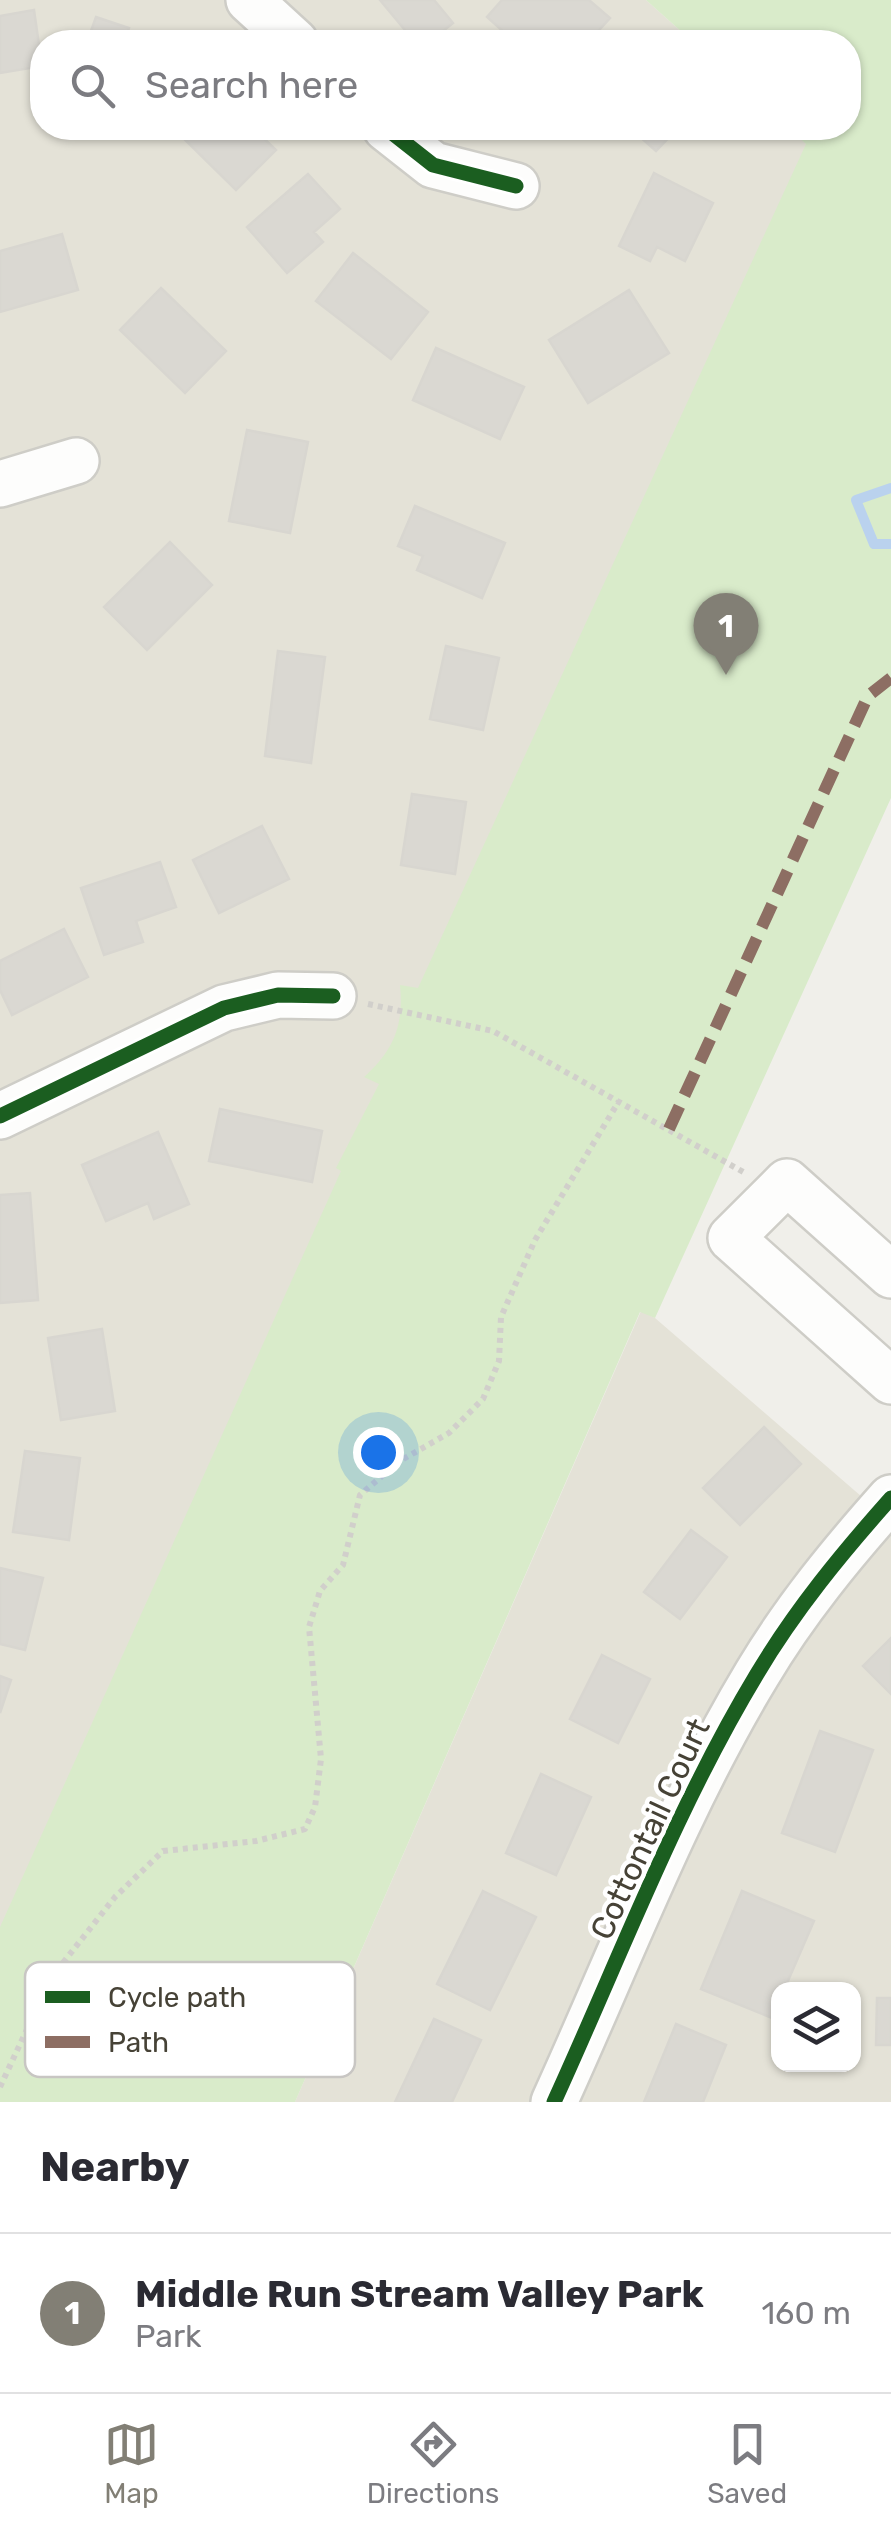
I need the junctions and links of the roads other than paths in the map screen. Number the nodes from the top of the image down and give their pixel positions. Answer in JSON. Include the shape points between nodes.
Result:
{"nodes":[{"id":1,"x":249,"y":0,"type":"edge"},
{"id":2,"x":282,"y":30,"type":"edge"},
{"id":3,"x":402,"y":140,"type":"edge"},
{"id":4,"x":516,"y":186,"type":"dead end"},
{"id":5,"x":76,"y":462,"type":"dead end"},
{"id":6,"x":0,"y":484,"type":"edge"},
{"id":7,"x":333,"y":996,"type":"road end"},
{"id":8,"x":0,"y":1116,"type":"edge"},
{"id":9,"x":891,"y":1275,"type":"edge"},
{"id":10,"x":886,"y":1367,"type":"edge"},
{"id":11,"x":891,"y":1498,"type":"edge"},
{"id":12,"x":554,"y":2102,"type":"edge"}],
"edges":[{"from":1,"to":2,"type":"street"},
{"from":3,"to":4,"type":"street","via":[[434,165]]},
{"from":5,"to":6,"type":"street"},
{"from":7,"to":8,"type":"street","via":[[278,995],[224,1008]]},
{"from":9,"to":10,"type":"street","via":[[787,1182],[731,1238]]},
{"from":11,"to":12,"type":"street","name":"Cottontail Court","via":[[844,1550],[756,1674]]}]}
